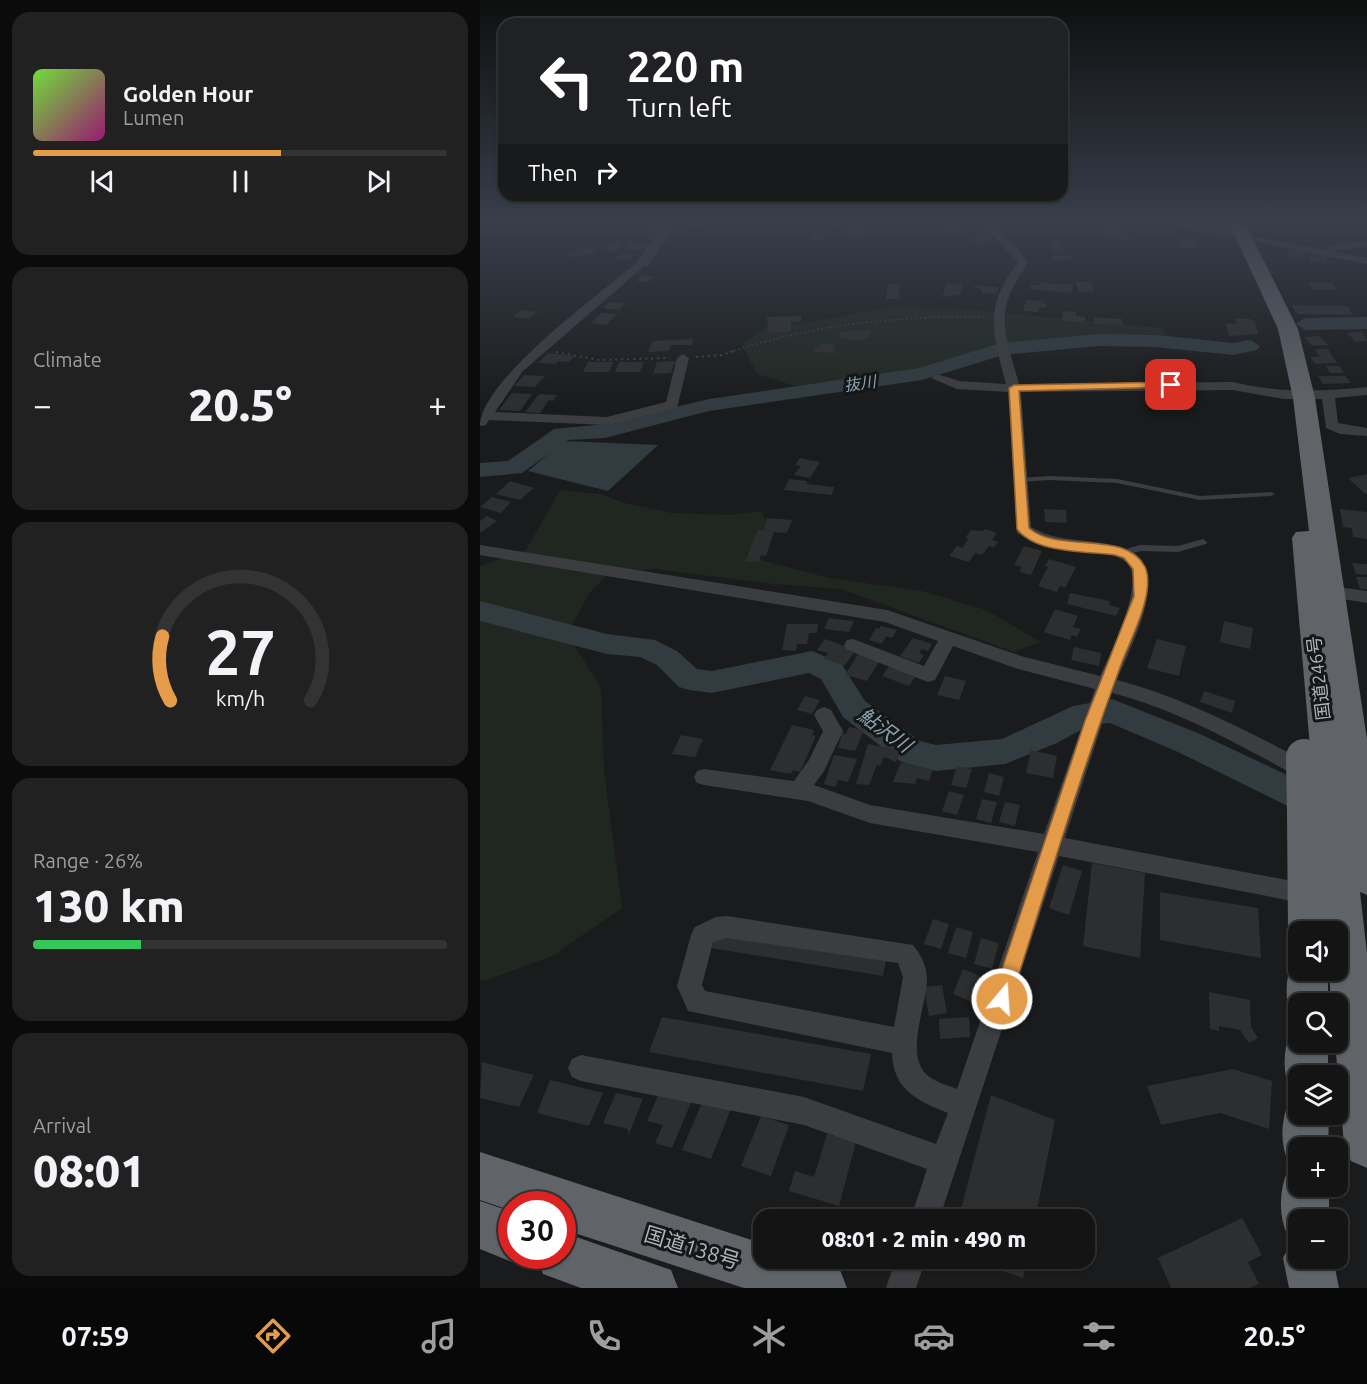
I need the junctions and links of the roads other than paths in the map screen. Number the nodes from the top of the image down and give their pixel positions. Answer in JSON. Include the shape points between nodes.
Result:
{"nodes":[{"id":1,"x":619,"y":283,"type":"edge"},
{"id":2,"x":1008,"y":283,"type":"edge"},
{"id":3,"x":1255,"y":283,"type":"edge"},
{"id":4,"x":683,"y":358,"type":"road end"},
{"id":5,"x":937,"y":378,"type":"dead end"},
{"id":6,"x":1014,"y":388,"type":"junction"},
{"id":7,"x":1367,"y":391,"type":"edge"},
{"id":8,"x":1328,"y":396,"type":"junction"},
{"id":9,"x":1297,"y":397,"type":"junction"},
{"id":10,"x":483,"y":420,"type":"edge"},
{"id":11,"x":1367,"y":432,"type":"edge"},
{"id":12,"x":1020,"y":480,"type":"junction"},
{"id":13,"x":1271,"y":494,"type":"dead end"},
{"id":14,"x":1203,"y":542,"type":"dead end"},
{"id":15,"x":480,"y":550,"type":"edge"},
{"id":16,"x":1123,"y":553,"type":"junction"},
{"id":17,"x":1367,"y":597,"type":"edge"},
{"id":18,"x":1326,"y":610,"type":"junction"},
{"id":19,"x":949,"y":638,"type":"junction"},
{"id":20,"x":853,"y":645,"type":"dead end"},
{"id":21,"x":1100,"y":701,"type":"junction"},
{"id":22,"x":824,"y":716,"type":"dead end"},
{"id":23,"x":1367,"y":730,"type":"edge"},
{"id":24,"x":704,"y":777,"type":"dead end"},
{"id":25,"x":1339,"y":778,"type":"edge"},
{"id":26,"x":799,"y":790,"type":"junction"},
{"id":27,"x":1334,"y":828,"type":"junction"},
{"id":28,"x":1050,"y":847,"type":"junction"},
{"id":29,"x":1367,"y":878,"type":"edge"},
{"id":30,"x":1308,"y":894,"type":"junction"},
{"id":31,"x":1308,"y":921,"type":"edge"},
{"id":32,"x":903,"y":1042,"type":"junction"},
{"id":33,"x":581,"y":1068,"type":"dead end"},
{"id":34,"x":964,"y":1105,"type":"junction"},
{"id":35,"x":1366,"y":1138,"type":"edge"},
{"id":36,"x":944,"y":1161,"type":"junction"},
{"id":37,"x":480,"y":1176,"type":"edge"},
{"id":38,"x":522,"y":1191,"type":"edge"},
{"id":39,"x":576,"y":1209,"type":"edge"},
{"id":40,"x":928,"y":1209,"type":"edge"},
{"id":41,"x":480,"y":1225,"type":"edge"},
{"id":42,"x":498,"y":1232,"type":"edge"},
{"id":43,"x":576,"y":1261,"type":"edge"},
{"id":44,"x":907,"y":1269,"type":"edge"},
{"id":45,"x":1305,"y":1269,"type":"edge"},
{"id":46,"x":1309,"y":1269,"type":"edge"},
{"id":47,"x":653,"y":1288,"type":"edge"},
{"id":48,"x":822,"y":1288,"type":"edge"},
{"id":49,"x":901,"y":1288,"type":"edge"},
{"id":50,"x":1304,"y":1288,"type":"edge"},
{"id":51,"x":1314,"y":1288,"type":"edge"}],
"edges":[{"from":1,"to":10,"type":"street","via":[[519,368]]},
{"from":2,"to":6,"type":"street","via":[[998,317]]},
{"from":3,"to":9,"type":"highway","name":"国道246号"},
{"from":4,"to":10,"type":"street","via":[[672,405],[606,421]]},
{"from":5,"to":6,"type":"street","via":[[979,388]]},
{"from":6,"to":9,"type":"street","via":[[1233,386]]},
{"from":6,"to":12,"type":"street"},
{"from":7,"to":8,"type":"street"},
{"from":8,"to":9,"type":"street"},
{"from":8,"to":11,"type":"street","via":[[1331,425],[1340,430]]},
{"from":9,"to":18,"type":"highway","name":"国道246号"},
{"from":12,"to":13,"type":"lane","via":[[1117,481],[1200,498]]},
{"from":12,"to":16,"type":"street","via":[[1023,529],[1030,536]]},
{"from":14,"to":16,"type":"lane","via":[[1178,549],[1140,548]]},
{"from":15,"to":19,"type":"street","via":[[886,616]]},
{"from":16,"to":21,"type":"street","via":[[1139,569],[1140,596]]},
{"from":17,"to":18,"type":"street"},
{"from":18,"to":23,"type":"highway","via":[[1354,676]]},
{"from":18,"to":25,"type":"highway","name":"国道246号"},
{"from":18,"to":25,"type":"highway","via":[[1303,661]]},
{"from":19,"to":20,"type":"street","via":[[928,675]]},
{"from":19,"to":21,"type":"street","via":[[1018,662]]},
{"from":21,"to":25,"type":"street","via":[[1151,696]]},
{"from":21,"to":28,"type":"street"},
{"from":22,"to":26,"type":"street","via":[[834,731]]},
{"from":24,"to":26,"type":"street"},
{"from":25,"to":27,"type":"highway","name":"国道246号","bridge":true},
{"from":25,"to":27,"type":"highway","bridge":true},
{"from":26,"to":28,"type":"street","via":[[870,814]]},
{"from":27,"to":29,"type":"highway","name":"国道246号"},
{"from":27,"to":30,"type":"highway"},
{"from":27,"to":35,"type":"highway","name":"国道246号"},
{"from":28,"to":30,"type":"street"},
{"from":28,"to":34,"type":"street"},
{"from":30,"to":31,"type":"highway"},
{"from":32,"to":32,"type":"street","via":[[697,1002],[689,986],[703,935],[727,927],[905,953],[914,961],[916,975]]},
{"from":32,"to":34,"type":"street","via":[[906,1065],[916,1083]]},
{"from":33,"to":36,"type":"street","via":[[804,1112]]},
{"from":34,"to":36,"type":"street"},
{"from":36,"to":40,"type":"street"},
{"from":37,"to":38,"type":"highway","name":"国道138号"},
{"from":39,"to":48,"type":"highway","name":"国道138号"},
{"from":41,"to":42,"type":"highway"},
{"from":43,"to":47,"type":"highway"},
{"from":44,"to":49,"type":"street"},
{"from":45,"to":50,"type":"highway"},
{"from":46,"to":51,"type":"highway"}]}
